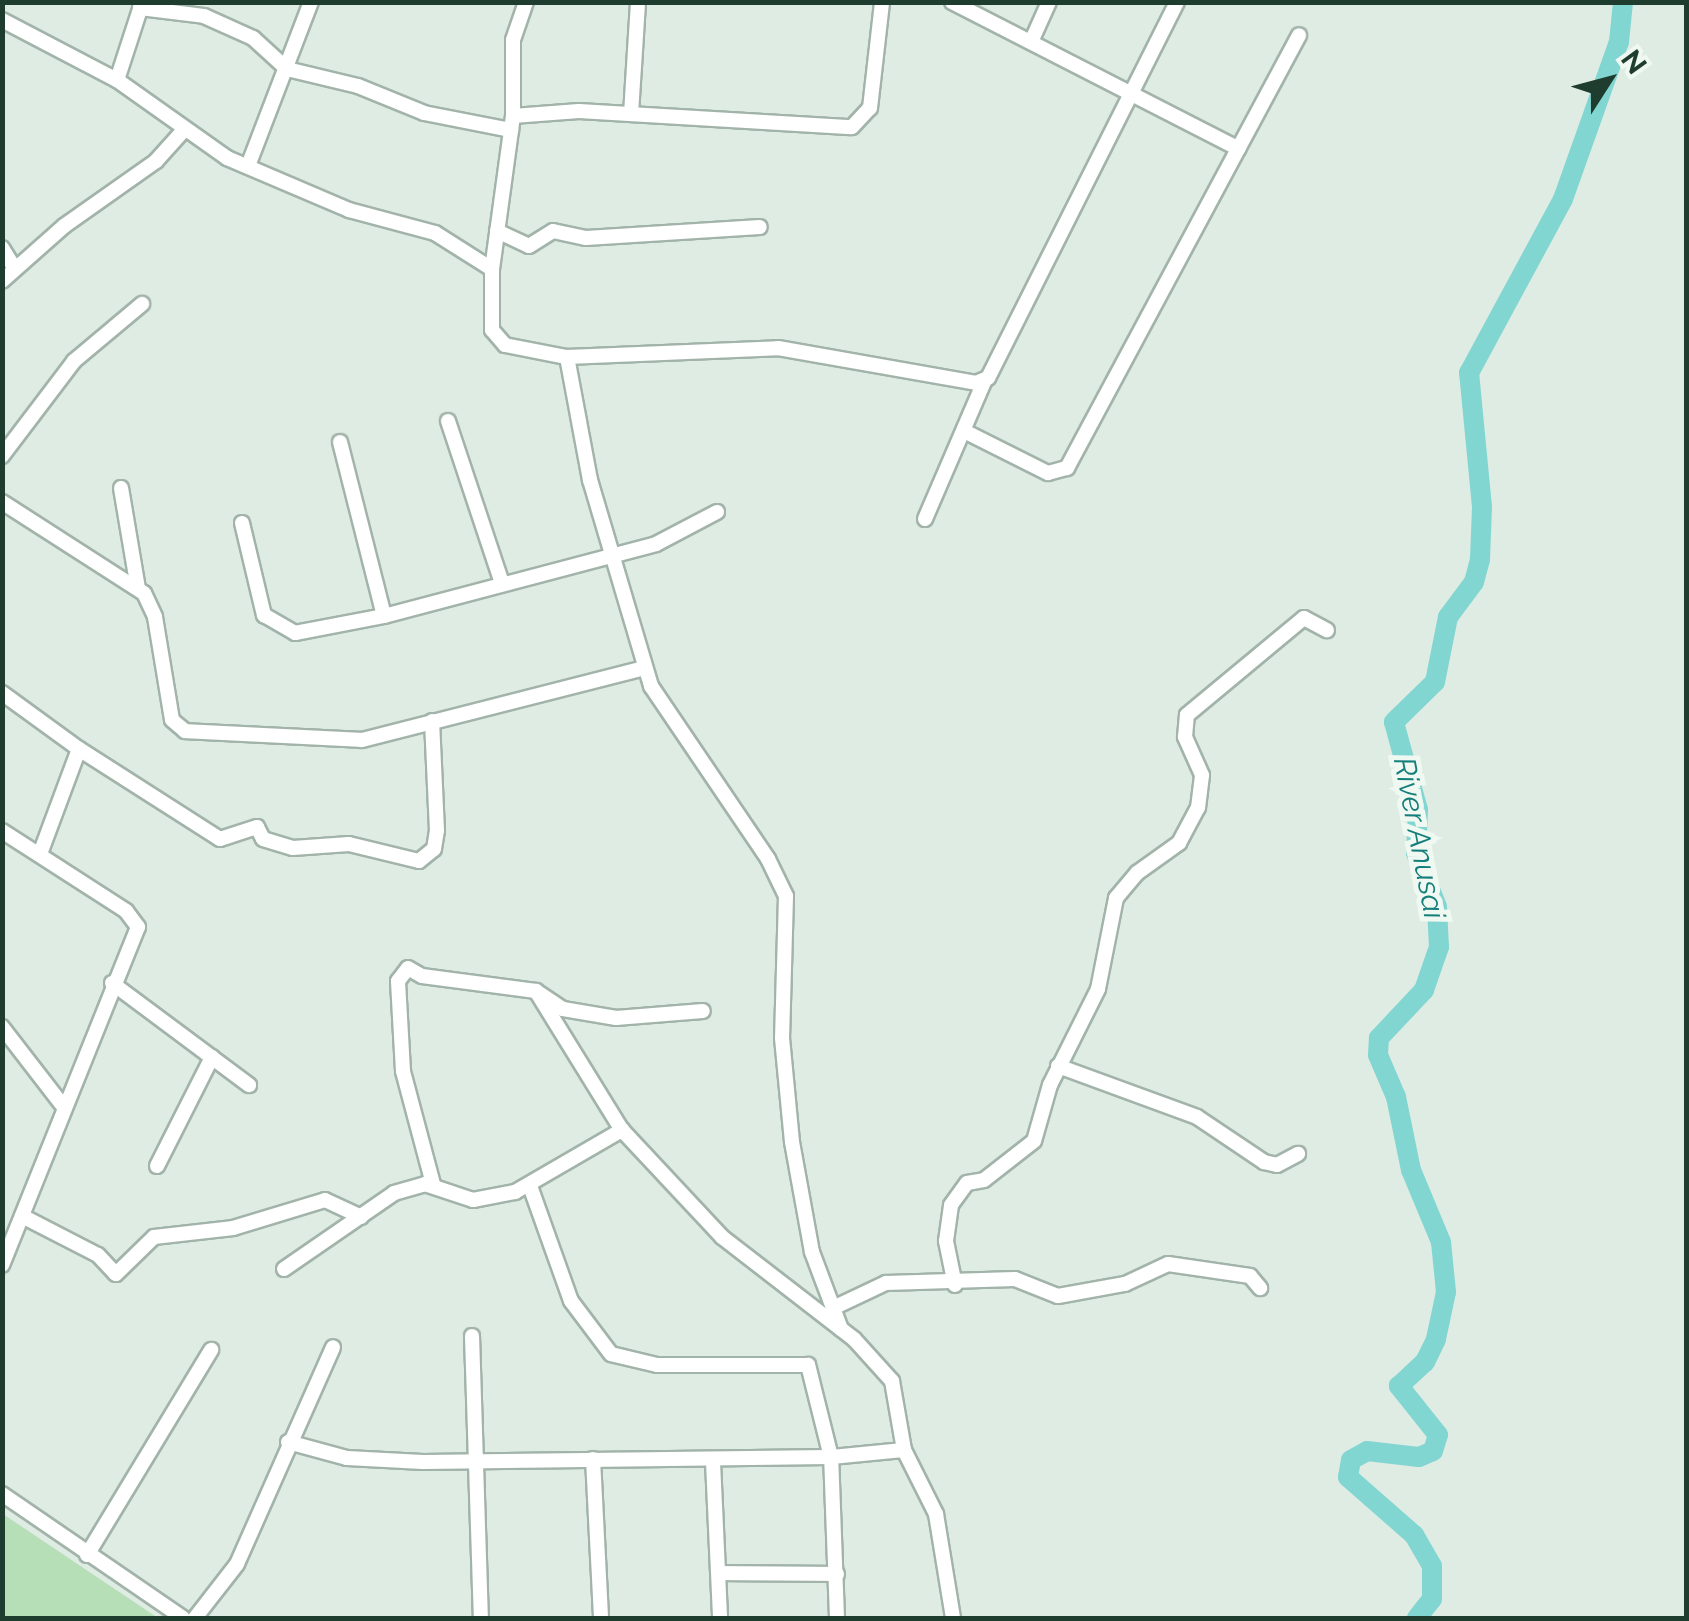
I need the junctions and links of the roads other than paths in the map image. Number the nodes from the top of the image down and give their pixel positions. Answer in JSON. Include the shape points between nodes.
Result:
{"nodes":[{"id":1,"x":311,"y":2,"type":"edge"},
{"id":2,"x":526,"y":2,"type":"edge"},
{"id":3,"x":638,"y":2,"type":"edge"},
{"id":4,"x":882,"y":2,"type":"edge"},
{"id":5,"x":952,"y":2,"type":"edge"},
{"id":6,"x":1049,"y":2,"type":"edge"},
{"id":7,"x":1177,"y":2,"type":"edge"},
{"id":8,"x":141,"y":5,"type":"edge"},
{"id":9,"x":2,"y":20,"type":"edge"},
{"id":10,"x":1299,"y":35,"type":"dead end"},
{"id":11,"x":1031,"y":42,"type":"junction"},
{"id":12,"x":286,"y":69,"type":"junction"},
{"id":13,"x":118,"y":80,"type":"junction"},
{"id":14,"x":1133,"y":94,"type":"junction"},
{"id":15,"x":631,"y":114,"type":"junction"},
{"id":16,"x":512,"y":123,"type":"junction"},
{"id":17,"x":183,"y":131,"type":"junction"},
{"id":18,"x":1239,"y":149,"type":"junction"},
{"id":19,"x":248,"y":166,"type":"junction"},
{"id":20,"x":760,"y":228,"type":"dead end"},
{"id":21,"x":497,"y":231,"type":"junction"},
{"id":22,"x":2,"y":248,"type":"edge"},
{"id":23,"x":14,"y":267,"type":"junction"},
{"id":24,"x":492,"y":268,"type":"junction"},
{"id":25,"x":2,"y":281,"type":"edge"},
{"id":26,"x":142,"y":304,"type":"dead end"},
{"id":27,"x":567,"y":357,"type":"junction"},
{"id":28,"x":985,"y":380,"type":"junction"},
{"id":29,"x":448,"y":422,"type":"dead end"},
{"id":30,"x":966,"y":432,"type":"junction"},
{"id":31,"x":340,"y":442,"type":"dead end"},
{"id":32,"x":2,"y":456,"type":"edge"},
{"id":33,"x":121,"y":488,"type":"dead end"},
{"id":34,"x":2,"y":502,"type":"edge"},
{"id":35,"x":717,"y":512,"type":"dead end"},
{"id":36,"x":925,"y":519,"type":"dead end"},
{"id":37,"x":242,"y":523,"type":"dead end"},
{"id":38,"x":610,"y":556,"type":"junction"},
{"id":39,"x":501,"y":580,"type":"junction"},
{"id":40,"x":138,"y":588,"type":"junction"},
{"id":41,"x":384,"y":616,"type":"junction"},
{"id":42,"x":1327,"y":630,"type":"dead end"},
{"id":43,"x":644,"y":668,"type":"junction"},
{"id":44,"x":2,"y":693,"type":"edge"},
{"id":45,"x":432,"y":722,"type":"junction"},
{"id":46,"x":79,"y":748,"type":"junction"},
{"id":47,"x":2,"y":832,"type":"edge"},
{"id":48,"x":40,"y":854,"type":"junction"},
{"id":49,"x":112,"y":983,"type":"junction"},
{"id":50,"x":536,"y":991,"type":"junction"},
{"id":51,"x":704,"y":1011,"type":"dead end"},
{"id":52,"x":2,"y":1027,"type":"edge"},
{"id":53,"x":212,"y":1058,"type":"junction"},
{"id":54,"x":1058,"y":1066,"type":"junction"},
{"id":55,"x":250,"y":1086,"type":"dead end"},
{"id":56,"x":63,"y":1106,"type":"junction"},
{"id":57,"x":622,"y":1130,"type":"junction"},
{"id":58,"x":1298,"y":1154,"type":"dead end"},
{"id":59,"x":158,"y":1166,"type":"dead end"},
{"id":60,"x":433,"y":1184,"type":"junction"},
{"id":61,"x":530,"y":1186,"type":"junction"},
{"id":62,"x":22,"y":1216,"type":"junction"},
{"id":63,"x":361,"y":1217,"type":"junction"},
{"id":64,"x":7,"y":1235,"type":"edge"},
{"id":65,"x":2,"y":1265,"type":"edge"},
{"id":66,"x":284,"y":1269,"type":"dead end"},
{"id":67,"x":955,"y":1285,"type":"junction"},
{"id":68,"x":1260,"y":1288,"type":"dead end"},
{"id":69,"x":834,"y":1308,"type":"junction"},
{"id":70,"x":841,"y":1329,"type":"junction"},
{"id":71,"x":472,"y":1336,"type":"dead end"},
{"id":72,"x":332,"y":1347,"type":"dead end"},
{"id":73,"x":211,"y":1350,"type":"dead end"},
{"id":74,"x":288,"y":1442,"type":"junction"},
{"id":75,"x":904,"y":1450,"type":"junction"},
{"id":76,"x":831,"y":1457,"type":"junction"},
{"id":77,"x":593,"y":1458,"type":"junction"},
{"id":78,"x":478,"y":1462,"type":"junction"},
{"id":79,"x":713,"y":1462,"type":"junction"},
{"id":80,"x":2,"y":1494,"type":"edge"},
{"id":81,"x":88,"y":1555,"type":"junction"},
{"id":82,"x":720,"y":1573,"type":"junction"},
{"id":83,"x":837,"y":1574,"type":"junction"},
{"id":84,"x":183,"y":1618,"type":"edge"},
{"id":85,"x":195,"y":1618,"type":"edge"},
{"id":86,"x":481,"y":1618,"type":"edge"},
{"id":87,"x":601,"y":1618,"type":"edge"},
{"id":88,"x":720,"y":1618,"type":"edge"},
{"id":89,"x":837,"y":1618,"type":"edge"},
{"id":90,"x":953,"y":1618,"type":"edge"}],
"edges":[{"from":1,"to":12,"type":"street"},
{"from":2,"to":16,"type":"street","via":[[513,40]]},
{"from":3,"to":15,"type":"street"},
{"from":4,"to":15,"type":"street","via":[[870,108],[861,123],[737,124]]},
{"from":5,"to":11,"type":"street"},
{"from":6,"to":11,"type":"street"},
{"from":7,"to":14,"type":"street"},
{"from":8,"to":12,"type":"street","via":[[204,16],[253,38]]},
{"from":8,"to":13,"type":"street"},
{"from":9,"to":13,"type":"street"},
{"from":10,"to":18,"type":"street"},
{"from":11,"to":14,"type":"street"},
{"from":12,"to":16,"type":"street","via":[[358,86],[424,113]]},
{"from":12,"to":19,"type":"street"},
{"from":13,"to":17,"type":"street"},
{"from":14,"to":18,"type":"street"},
{"from":14,"to":28,"type":"street"},
{"from":15,"to":16,"type":"street"},
{"from":16,"to":21,"type":"street"},
{"from":17,"to":19,"type":"street"},
{"from":17,"to":23,"type":"street","via":[[156,161]]},
{"from":18,"to":30,"type":"street","via":[[1067,468],[1048,473]]},
{"from":19,"to":24,"type":"street","via":[[349,210],[435,233]]},
{"from":20,"to":21,"type":"street","via":[[586,238],[553,231],[528,246]]},
{"from":21,"to":24,"type":"street"},
{"from":22,"to":23,"type":"street"},
{"from":23,"to":25,"type":"street"},
{"from":24,"to":27,"type":"street","via":[[490,317],[498,338],[512,349]]},
{"from":26,"to":32,"type":"street","via":[[74,361]]},
{"from":27,"to":28,"type":"street","via":[[778,348]]},
{"from":27,"to":38,"type":"street"},
{"from":28,"to":30,"type":"street"},
{"from":29,"to":39,"type":"street"},
{"from":30,"to":36,"type":"street"},
{"from":31,"to":41,"type":"street"},
{"from":33,"to":40,"type":"street"},
{"from":34,"to":40,"type":"street"},
{"from":35,"to":38,"type":"street","via":[[656,544]]},
{"from":37,"to":41,"type":"street","via":[[270,621],[295,633]]},
{"from":38,"to":39,"type":"street"},
{"from":38,"to":43,"type":"street"},
{"from":39,"to":41,"type":"street"},
{"from":40,"to":45,"type":"street","via":[[155,617],[178,728],[335,743]]},
{"from":42,"to":54,"type":"street","via":[[1304,618],[1187,716],[1185,738],[1202,775],[1198,808],[1179,843],[1137,873],[1116,898],[1098,989]]},
{"from":43,"to":45,"type":"street"},
{"from":43,"to":69,"type":"street","via":[[782,882],[784,1080],[812,1252]]},
{"from":44,"to":46,"type":"street"},
{"from":45,"to":46,"type":"street","via":[[436,831],[432,853],[419,861],[349,844],[293,848],[263,839],[256,827],[220,840]]},
{"from":46,"to":48,"type":"street"},
{"from":47,"to":48,"type":"street"},
{"from":48,"to":49,"type":"street","via":[[135,920],[137,935]]},
{"from":49,"to":53,"type":"street"},
{"from":49,"to":56,"type":"street"},
{"from":50,"to":51,"type":"street","via":[[562,1009],[616,1018]]},
{"from":50,"to":57,"type":"street"},
{"from":50,"to":60,"type":"street","via":[[422,976],[408,968],[401,974],[403,1072]]},
{"from":52,"to":56,"type":"street"},
{"from":53,"to":55,"type":"street"},
{"from":53,"to":59,"type":"street"},
{"from":54,"to":58,"type":"street","via":[[1198,1118],[1271,1165]]},
{"from":54,"to":67,"type":"street","via":[[1034,1142],[984,1180],[967,1182],[951,1205],[946,1241]]},
{"from":56,"to":62,"type":"street"},
{"from":57,"to":61,"type":"street"},
{"from":57,"to":70,"type":"street","via":[[722,1236]]},
{"from":60,"to":61,"type":"street","via":[[473,1200]]},
{"from":60,"to":63,"type":"street","via":[[394,1193]]},
{"from":61,"to":76,"type":"street","via":[[571,1301],[610,1354],[657,1365],[808,1366]]},
{"from":62,"to":63,"type":"street","via":[[98,1255],[116,1274],[154,1237],[233,1228],[325,1200]]},
{"from":62,"to":64,"type":"street"},
{"from":63,"to":66,"type":"street"},
{"from":64,"to":65,"type":"street"},
{"from":67,"to":68,"type":"street","via":[[1015,1279],[1058,1296],[1125,1284],[1168,1264],[1250,1276]]},
{"from":67,"to":69,"type":"street","via":[[886,1283]]},
{"from":69,"to":70,"type":"street"},
{"from":70,"to":75,"type":"street","via":[[892,1381]]},
{"from":71,"to":78,"type":"street"},
{"from":72,"to":74,"type":"street"},
{"from":73,"to":81,"type":"street"},
{"from":74,"to":78,"type":"street","via":[[347,1458]]},
{"from":74,"to":85,"type":"street","via":[[236,1564]]},
{"from":75,"to":76,"type":"street"},
{"from":75,"to":90,"type":"street","via":[[936,1514]]},
{"from":76,"to":79,"type":"street"},
{"from":76,"to":83,"type":"street"},
{"from":77,"to":78,"type":"street"},
{"from":77,"to":79,"type":"street"},
{"from":77,"to":87,"type":"street"},
{"from":78,"to":86,"type":"street"},
{"from":79,"to":82,"type":"street"},
{"from":80,"to":81,"type":"street"},
{"from":81,"to":84,"type":"street"},
{"from":82,"to":83,"type":"street"},
{"from":82,"to":88,"type":"street"},
{"from":83,"to":89,"type":"street"}]}
